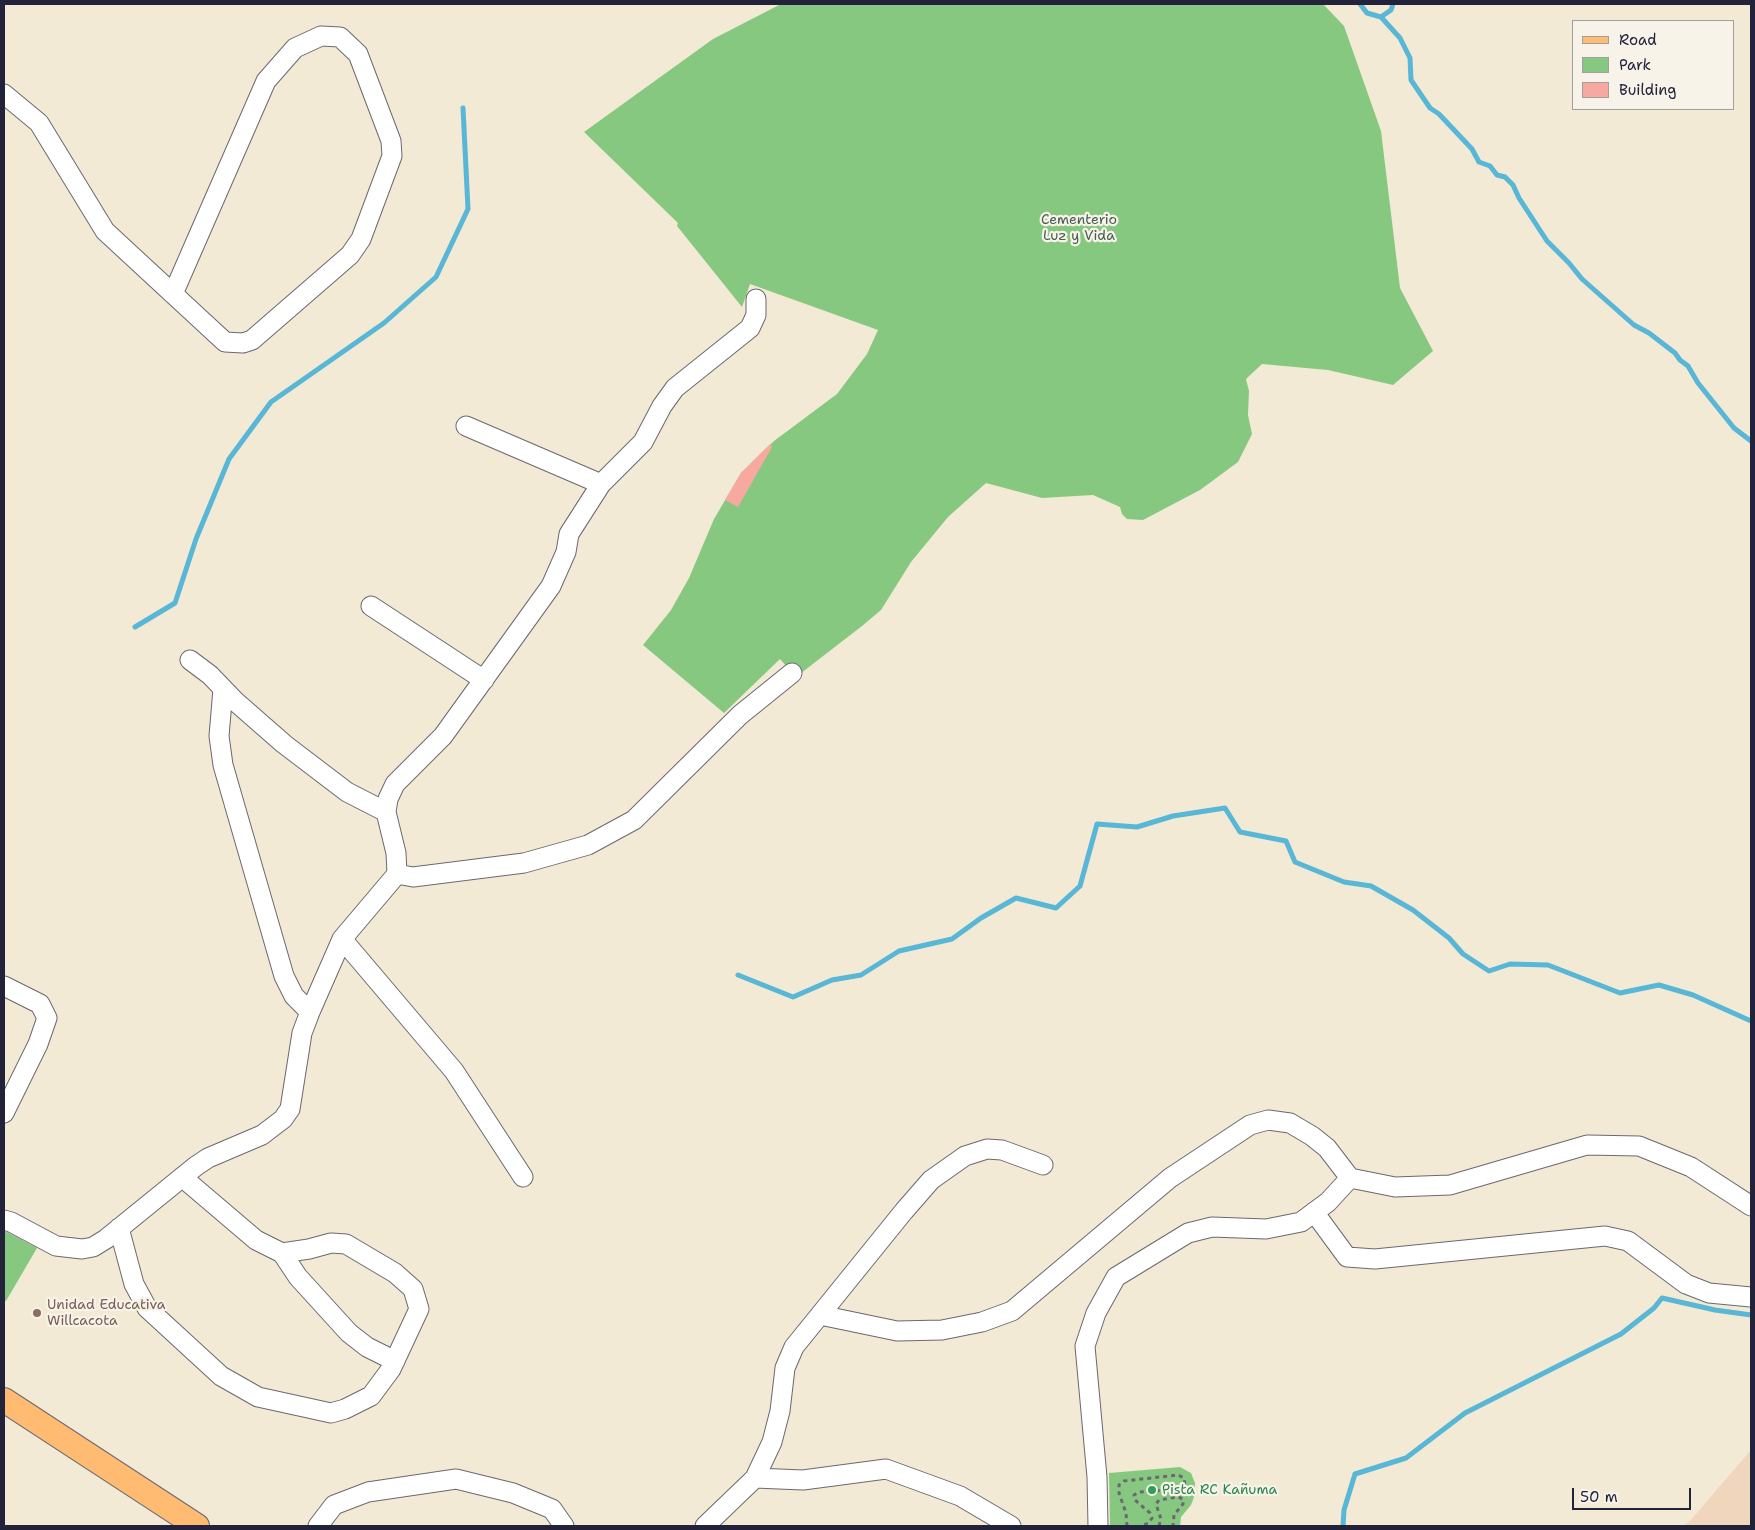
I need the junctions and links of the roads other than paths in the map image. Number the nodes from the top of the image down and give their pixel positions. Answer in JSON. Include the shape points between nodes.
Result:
{"nodes":[{"id":1,"x":4,"y":94,"type":"edge"},
{"id":2,"x":173,"y":294,"type":"junction"},
{"id":3,"x":756,"y":299,"type":"dead end"},
{"id":4,"x":466,"y":426,"type":"dead end"},
{"id":5,"x":601,"y":484,"type":"junction"},
{"id":6,"x":371,"y":606,"type":"dead end"},
{"id":7,"x":190,"y":660,"type":"dead end"},
{"id":8,"x":792,"y":672,"type":"dead end"},
{"id":9,"x":484,"y":680,"type":"junction"},
{"id":10,"x":223,"y":689,"type":"junction"},
{"id":11,"x":386,"y":812,"type":"junction"},
{"id":12,"x":397,"y":874,"type":"junction"},
{"id":13,"x":342,"y":939,"type":"junction"},
{"id":14,"x":4,"y":986,"type":"edge"},
{"id":15,"x":310,"y":1012,"type":"junction"},
{"id":16,"x":4,"y":1113,"type":"edge"},
{"id":17,"x":1043,"y":1165,"type":"dead end"},
{"id":18,"x":182,"y":1177,"type":"junction"},
{"id":19,"x":522,"y":1178,"type":"dead end"},
{"id":20,"x":1350,"y":1178,"type":"junction"},
{"id":21,"x":1751,"y":1206,"type":"edge"},
{"id":22,"x":1314,"y":1212,"type":"junction"},
{"id":23,"x":4,"y":1220,"type":"edge"},
{"id":24,"x":120,"y":1228,"type":"junction"},
{"id":25,"x":282,"y":1253,"type":"junction"},
{"id":26,"x":1751,"y":1297,"type":"edge"},
{"id":27,"x":820,"y":1315,"type":"junction"},
{"id":28,"x":395,"y":1361,"type":"junction"},
{"id":29,"x":4,"y":1400,"type":"edge"},
{"id":30,"x":755,"y":1478,"type":"junction"},
{"id":31,"x":197,"y":1526,"type":"edge"},
{"id":32,"x":318,"y":1526,"type":"edge"},
{"id":33,"x":564,"y":1526,"type":"edge"},
{"id":34,"x":705,"y":1526,"type":"edge"},
{"id":35,"x":1011,"y":1526,"type":"edge"},
{"id":36,"x":1098,"y":1526,"type":"edge"}],
"edges":[{"from":1,"to":2,"type":"street","via":[[39,123],[105,231]]},
{"from":2,"to":2,"type":"street","via":[[226,342],[252,340],[350,255],[361,239],[392,156],[391,141],[358,54],[340,37],[321,36],[295,48],[266,81]]},
{"from":3,"to":5,"type":"street","via":[[756,315],[750,328],[675,388],[643,442]]},
{"from":4,"to":5,"type":"street"},
{"from":5,"to":9,"type":"street","via":[[569,534],[566,552],[551,586]]},
{"from":6,"to":9,"type":"street"},
{"from":7,"to":10,"type":"street"},
{"from":8,"to":12,"type":"street","via":[[740,715],[634,820],[588,844],[524,863],[413,877]]},
{"from":9,"to":11,"type":"street","via":[[443,736],[395,784]]},
{"from":10,"to":11,"type":"street","via":[[323,774],[347,792]]},
{"from":10,"to":15,"type":"street","via":[[219,736],[223,765],[284,976],[294,996]]},
{"from":11,"to":12,"type":"street","via":[[396,854]]},
{"from":12,"to":13,"type":"street"},
{"from":13,"to":15,"type":"street"},
{"from":13,"to":19,"type":"street","via":[[454,1071]]},
{"from":14,"to":16,"type":"street","via":[[40,1004],[47,1018],[38,1044]]},
{"from":15,"to":18,"type":"street","via":[[299,1047],[290,1109],[283,1119],[262,1135],[208,1158]]},
{"from":17,"to":27,"type":"street","via":[[1002,1150],[987,1149],[965,1156],[932,1180]]},
{"from":18,"to":24,"type":"street"},
{"from":18,"to":25,"type":"street","via":[[256,1240]]},
{"from":20,"to":21,"type":"street","via":[[1395,1187],[1450,1185],[1587,1145],[1639,1146],[1691,1167]]},
{"from":20,"to":22,"type":"street"},
{"from":20,"to":27,"type":"street","via":[[1327,1148],[1312,1136],[1290,1123],[1268,1120],[1250,1125],[1170,1178],[1012,1311],[982,1322],[942,1330],[897,1331]]},
{"from":22,"to":26,"type":"street","via":[[1347,1257],[1375,1259],[1605,1236],[1628,1241],[1686,1284],[1709,1293]]},
{"from":22,"to":36,"type":"street","via":[[1301,1222],[1266,1229],[1212,1228],[1188,1233],[1116,1277],[1096,1313],[1084,1346],[1097,1477]]},
{"from":23,"to":24,"type":"street","via":[[56,1246],[82,1249],[93,1247]]},
{"from":24,"to":28,"type":"street","via":[[134,1284],[147,1308],[221,1376],[258,1397],[331,1413],[371,1396]]},
{"from":25,"to":28,"type":"street","via":[[298,1277],[348,1333]]},
{"from":25,"to":28,"type":"street","via":[[331,1243],[346,1244],[395,1273],[412,1289],[419,1309]]},
{"from":27,"to":30,"type":"street","via":[[794,1347],[785,1368],[780,1411],[772,1442]]},
{"from":29,"to":31,"type":"main road"},
{"from":30,"to":34,"type":"street"},
{"from":30,"to":35,"type":"street","via":[[804,1480],[886,1469],[960,1496]]},
{"from":32,"to":33,"type":"street","via":[[334,1505],[368,1492],[456,1479],[513,1492],[552,1509]]}]}
